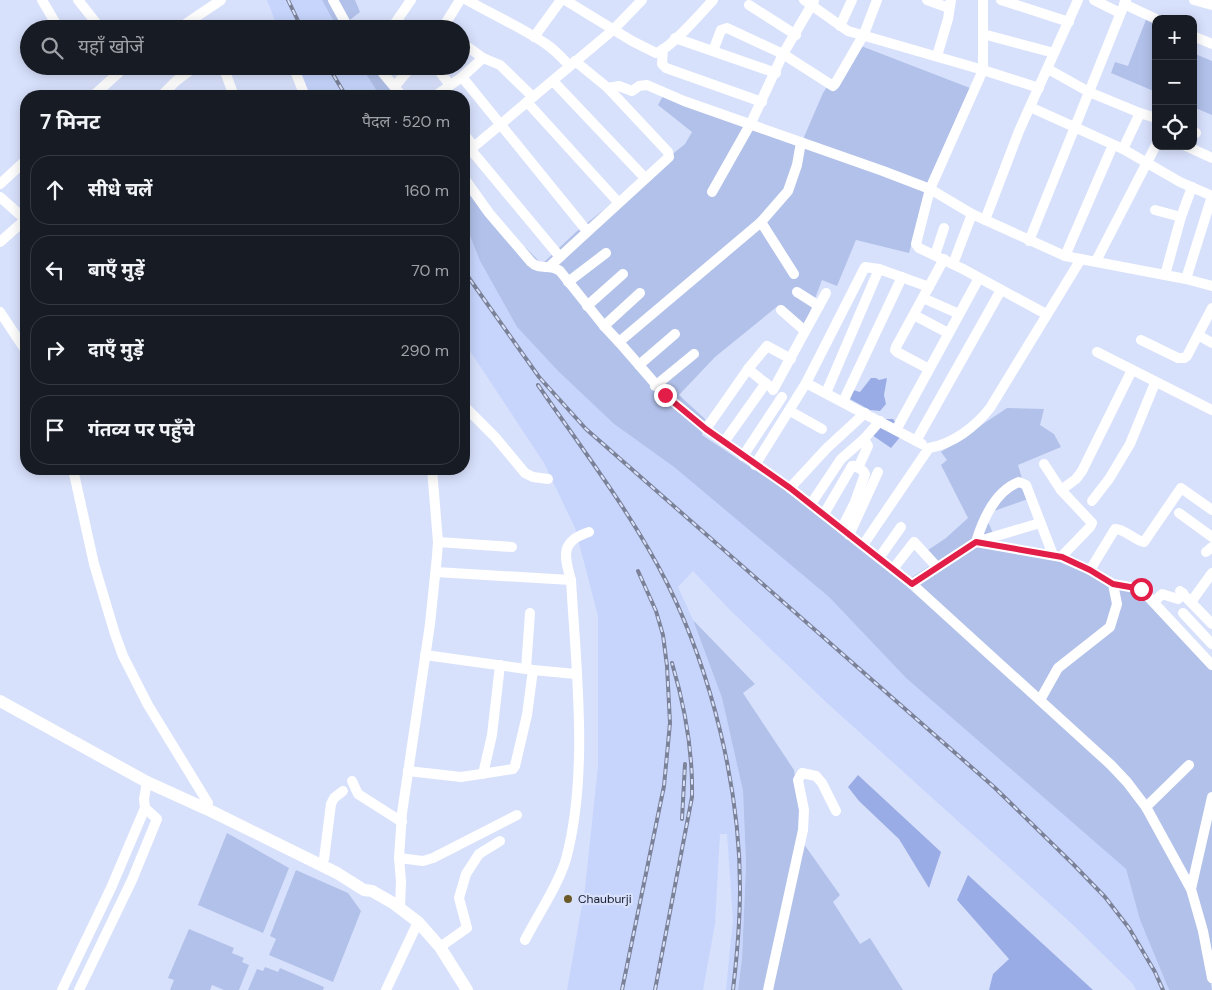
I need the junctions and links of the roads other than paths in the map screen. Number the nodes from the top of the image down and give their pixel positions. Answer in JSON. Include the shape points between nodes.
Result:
{"nodes":[{"id":1,"x":42,"y":0,"type":"edge"},
{"id":2,"x":78,"y":0,"type":"edge"},
{"id":3,"x":221,"y":0,"type":"edge"},
{"id":4,"x":410,"y":0,"type":"edge"},
{"id":5,"x":460,"y":0,"type":"edge"},
{"id":6,"x":467,"y":0,"type":"edge"},
{"id":7,"x":561,"y":0,"type":"edge"},
{"id":8,"x":565,"y":0,"type":"edge"},
{"id":9,"x":642,"y":0,"type":"edge"},
{"id":10,"x":713,"y":0,"type":"edge"},
{"id":11,"x":852,"y":0,"type":"edge"},
{"id":12,"x":877,"y":0,"type":"edge"},
{"id":13,"x":927,"y":0,"type":"edge"},
{"id":14,"x":983,"y":0,"type":"edge"},
{"id":15,"x":1001,"y":0,"type":"edge"},
{"id":16,"x":1078,"y":0,"type":"edge"},
{"id":17,"x":1094,"y":0,"type":"edge"},
{"id":18,"x":1194,"y":0,"type":"edge"},
{"id":19,"x":336,"y":1,"type":"edge"},
{"id":20,"x":810,"y":2,"type":"edge"},
{"id":21,"x":207,"y":3,"type":"edge"},
{"id":22,"x":950,"y":4,"type":"edge"},
{"id":23,"x":749,"y":5,"type":"dead end"},
{"id":24,"x":1212,"y":5,"type":"edge"},
{"id":25,"x":1123,"y":6,"type":"edge"},
{"id":26,"x":1152,"y":17,"type":"edge"},
{"id":27,"x":54,"y":20,"type":"edge"},
{"id":28,"x":94,"y":20,"type":"edge"},
{"id":29,"x":188,"y":20,"type":"edge"},
{"id":30,"x":345,"y":20,"type":"edge"},
{"id":31,"x":397,"y":20,"type":"edge"},
{"id":32,"x":448,"y":20,"type":"edge"},
{"id":33,"x":1069,"y":22,"type":"junction"},
{"id":34,"x":840,"y":26,"type":"junction"},
{"id":35,"x":613,"y":30,"type":"junction"},
{"id":36,"x":864,"y":34,"type":"junction"},
{"id":37,"x":983,"y":34,"type":"junction"},
{"id":38,"x":796,"y":35,"type":"junction"},
{"id":39,"x":534,"y":37,"type":"junction"},
{"id":40,"x":675,"y":38,"type":"junction"},
{"id":41,"x":1197,"y":38,"type":"edge"},
{"id":42,"x":1212,"y":44,"type":"edge"},
{"id":43,"x":470,"y":49,"type":"edge"},
{"id":44,"x":663,"y":49,"type":"junction"},
{"id":45,"x":713,"y":51,"type":"junction"},
{"id":46,"x":1054,"y":53,"type":"junction"},
{"id":47,"x":784,"y":54,"type":"junction"},
{"id":48,"x":937,"y":56,"type":"junction"},
{"id":49,"x":483,"y":58,"type":"junction"},
{"id":50,"x":572,"y":63,"type":"junction"},
{"id":51,"x":1048,"y":69,"type":"junction"},
{"id":52,"x":470,"y":70,"type":"edge"},
{"id":53,"x":983,"y":70,"type":"junction"},
{"id":54,"x":776,"y":73,"type":"junction"},
{"id":55,"x":117,"y":75,"type":"edge"},
{"id":56,"x":183,"y":75,"type":"edge"},
{"id":57,"x":226,"y":75,"type":"edge"},
{"id":58,"x":297,"y":75,"type":"edge"},
{"id":59,"x":385,"y":75,"type":"edge"},
{"id":60,"x":404,"y":75,"type":"edge"},
{"id":61,"x":442,"y":75,"type":"edge"},
{"id":62,"x":465,"y":75,"type":"edge"},
{"id":63,"x":462,"y":78,"type":"junction"},
{"id":64,"x":553,"y":81,"type":"junction"},
{"id":65,"x":450,"y":85,"type":"junction"},
{"id":66,"x":395,"y":86,"type":"junction"},
{"id":67,"x":608,"y":88,"type":"junction"},
{"id":68,"x":1039,"y":88,"type":"junction"},
{"id":69,"x":101,"y":90,"type":"edge"},
{"id":70,"x":167,"y":90,"type":"edge"},
{"id":71,"x":232,"y":90,"type":"edge"},
{"id":72,"x":303,"y":90,"type":"edge"},
{"id":73,"x":398,"y":90,"type":"edge"},
{"id":74,"x":443,"y":90,"type":"edge"},
{"id":75,"x":1089,"y":92,"type":"junction"},
{"id":76,"x":530,"y":99,"type":"junction"},
{"id":77,"x":762,"y":102,"type":"junction"},
{"id":78,"x":1030,"y":107,"type":"junction"},
{"id":79,"x":1140,"y":113,"type":"junction"},
{"id":80,"x":1152,"y":117,"type":"edge"},
{"id":81,"x":751,"y":123,"type":"junction"},
{"id":82,"x":501,"y":124,"type":"junction"},
{"id":83,"x":1074,"y":128,"type":"junction"},
{"id":84,"x":802,"y":142,"type":"junction"},
{"id":85,"x":1113,"y":144,"type":"junction"},
{"id":86,"x":1123,"y":149,"type":"junction"},
{"id":87,"x":1154,"y":150,"type":"edge"},
{"id":88,"x":1195,"y":150,"type":"edge"},
{"id":89,"x":470,"y":151,"type":"edge"},
{"id":90,"x":1212,"y":158,"type":"edge"},
{"id":91,"x":1147,"y":163,"type":"junction"},
{"id":92,"x":20,"y":166,"type":"edge"},
{"id":93,"x":645,"y":178,"type":"junction"},
{"id":94,"x":0,"y":184,"type":"edge"},
{"id":95,"x":470,"y":186,"type":"edge"},
{"id":96,"x":1192,"y":187,"type":"junction"},
{"id":97,"x":930,"y":189,"type":"junction"},
{"id":98,"x":712,"y":192,"type":"dead end"},
{"id":99,"x":1212,"y":196,"type":"edge"},
{"id":100,"x":0,"y":197,"type":"edge"},
{"id":101,"x":618,"y":202,"type":"junction"},
{"id":102,"x":1155,"y":210,"type":"dead end"},
{"id":103,"x":972,"y":214,"type":"junction"},
{"id":104,"x":20,"y":215,"type":"edge"},
{"id":105,"x":1181,"y":217,"type":"junction"},
{"id":106,"x":985,"y":220,"type":"junction"},
{"id":107,"x":761,"y":222,"type":"junction"},
{"id":108,"x":20,"y":225,"type":"edge"},
{"id":109,"x":944,"y":228,"type":"dead end"},
{"id":110,"x":587,"y":231,"type":"junction"},
{"id":111,"x":1029,"y":241,"type":"junction"},
{"id":112,"x":0,"y":242,"type":"edge"},
{"id":113,"x":606,"y":253,"type":"dead end"},
{"id":114,"x":1065,"y":256,"type":"junction"},
{"id":115,"x":560,"y":257,"type":"junction"},
{"id":116,"x":939,"y":257,"type":"junction"},
{"id":117,"x":1081,"y":259,"type":"junction"},
{"id":118,"x":1096,"y":261,"type":"junction"},
{"id":119,"x":953,"y":264,"type":"junction"},
{"id":120,"x":549,"y":267,"type":"junction"},
{"id":121,"x":879,"y":269,"type":"junction"},
{"id":122,"x":624,"y":274,"type":"dead end"},
{"id":123,"x":794,"y":274,"type":"dead end"},
{"id":124,"x":1165,"y":275,"type":"junction"},
{"id":125,"x":902,"y":277,"type":"junction"},
{"id":126,"x":979,"y":278,"type":"junction"},
{"id":127,"x":1186,"y":279,"type":"junction"},
{"id":128,"x":568,"y":282,"type":"junction"},
{"id":129,"x":929,"y":286,"type":"junction"},
{"id":130,"x":1212,"y":286,"type":"edge"},
{"id":131,"x":1001,"y":290,"type":"junction"},
{"id":132,"x":797,"y":292,"type":"dead end"},
{"id":133,"x":640,"y":293,"type":"dead end"},
{"id":134,"x":826,"y":293,"type":"dead end"},
{"id":135,"x":923,"y":298,"type":"junction"},
{"id":136,"x":587,"y":306,"type":"junction"},
{"id":137,"x":819,"y":306,"type":"junction"},
{"id":138,"x":1212,"y":308,"type":"edge"},
{"id":139,"x":781,"y":310,"type":"dead end"},
{"id":140,"x":0,"y":312,"type":"edge"},
{"id":141,"x":959,"y":314,"type":"junction"},
{"id":142,"x":1046,"y":314,"type":"junction"},
{"id":143,"x":914,"y":315,"type":"junction"},
{"id":144,"x":604,"y":326,"type":"junction"},
{"id":145,"x":805,"y":331,"type":"junction"},
{"id":146,"x":948,"y":333,"type":"junction"},
{"id":147,"x":675,"y":334,"type":"dead end"},
{"id":148,"x":1198,"y":335,"type":"junction"},
{"id":149,"x":1141,"y":340,"type":"dead end"},
{"id":150,"x":20,"y":342,"type":"edge"},
{"id":151,"x":619,"y":342,"type":"junction"},
{"id":152,"x":1212,"y":343,"type":"edge"},
{"id":153,"x":1097,"y":352,"type":"dead end"},
{"id":154,"x":694,"y":354,"type":"dead end"},
{"id":155,"x":791,"y":359,"type":"junction"},
{"id":156,"x":639,"y":365,"type":"junction"},
{"id":157,"x":748,"y":369,"type":"junction"},
{"id":158,"x":929,"y":369,"type":"junction"},
{"id":159,"x":1132,"y":370,"type":"junction"},
{"id":160,"x":1155,"y":382,"type":"junction"},
{"id":161,"x":806,"y":383,"type":"junction"},
{"id":162,"x":655,"y":386,"type":"junction"},
{"id":163,"x":770,"y":386,"type":"junction"},
{"id":164,"x":826,"y":393,"type":"junction"},
{"id":165,"x":782,"y":397,"type":"junction"},
{"id":166,"x":843,"y":402,"type":"junction"},
{"id":167,"x":792,"y":408,"type":"junction"},
{"id":168,"x":1212,"y":410,"type":"edge"},
{"id":169,"x":470,"y":412,"type":"edge"},
{"id":170,"x":865,"y":413,"type":"junction"},
{"id":171,"x":880,"y":421,"type":"junction"},
{"id":172,"x":706,"y":429,"type":"junction"},
{"id":173,"x":822,"y":429,"type":"dead end"},
{"id":174,"x":896,"y":430,"type":"junction"},
{"id":175,"x":864,"y":439,"type":"junction"},
{"id":176,"x":916,"y":441,"type":"junction"},
{"id":177,"x":724,"y":442,"type":"junction"},
{"id":178,"x":929,"y":448,"type":"junction"},
{"id":179,"x":743,"y":456,"type":"junction"},
{"id":180,"x":1044,"y":464,"type":"dead end"},
{"id":181,"x":755,"y":465,"type":"junction"},
{"id":182,"x":858,"y":468,"type":"junction"},
{"id":183,"x":878,"y":472,"type":"dead end"},
{"id":184,"x":74,"y":475,"type":"edge"},
{"id":185,"x":432,"y":475,"type":"edge"},
{"id":186,"x":548,"y":479,"type":"dead end"},
{"id":187,"x":790,"y":488,"type":"junction"},
{"id":188,"x":1061,"y":490,"type":"junction"},
{"id":189,"x":1092,"y":501,"type":"dead end"},
{"id":190,"x":810,"y":504,"type":"junction"},
{"id":191,"x":1212,"y":510,"type":"edge"},
{"id":192,"x":1179,"y":513,"type":"dead end"},
{"id":193,"x":824,"y":514,"type":"junction"},
{"id":194,"x":1040,"y":523,"type":"junction"},
{"id":195,"x":901,"y":527,"type":"dead end"},
{"id":196,"x":846,"y":531,"type":"junction"},
{"id":197,"x":589,"y":532,"type":"dead end"},
{"id":198,"x":1212,"y":537,"type":"edge"},
{"id":199,"x":438,"y":542,"type":"junction"},
{"id":200,"x":976,"y":542,"type":"junction"},
{"id":201,"x":863,"y":545,"type":"junction"},
{"id":202,"x":512,"y":547,"type":"dead end"},
{"id":203,"x":1057,"y":556,"type":"junction"},
{"id":204,"x":879,"y":558,"type":"junction"},
{"id":205,"x":937,"y":567,"type":"junction"},
{"id":206,"x":893,"y":569,"type":"junction"},
{"id":207,"x":1090,"y":570,"type":"junction"},
{"id":208,"x":436,"y":572,"type":"junction"},
{"id":209,"x":1212,"y":573,"type":"edge"},
{"id":210,"x":571,"y":580,"type":"junction"},
{"id":211,"x":912,"y":584,"type":"junction"},
{"id":212,"x":1113,"y":584,"type":"junction"},
{"id":213,"x":1154,"y":602,"type":"junction"},
{"id":214,"x":1191,"y":602,"type":"junction"},
{"id":215,"x":530,"y":613,"type":"dead end"},
{"id":216,"x":1183,"y":613,"type":"dead end"},
{"id":217,"x":1210,"y":618,"type":"edge"},
{"id":218,"x":1199,"y":629,"type":"junction"},
{"id":219,"x":1190,"y":641,"type":"junction"},
{"id":220,"x":1212,"y":644,"type":"edge"},
{"id":221,"x":425,"y":655,"type":"junction"},
{"id":222,"x":1211,"y":661,"type":"edge"},
{"id":223,"x":500,"y":665,"type":"junction"},
{"id":224,"x":529,"y":669,"type":"junction"},
{"id":225,"x":576,"y":674,"type":"junction"},
{"id":226,"x":0,"y":691,"type":"edge"},
{"id":227,"x":1040,"y":700,"type":"junction"},
{"id":228,"x":0,"y":702,"type":"edge"},
{"id":229,"x":1189,"y":765,"type":"dead end"},
{"id":230,"x":408,"y":771,"type":"junction"},
{"id":231,"x":483,"y":774,"type":"junction"},
{"id":232,"x":352,"y":781,"type":"dead end"},
{"id":233,"x":147,"y":782,"type":"junction"},
{"id":234,"x":342,"y":791,"type":"dead end"},
{"id":235,"x":1212,"y":798,"type":"edge"},
{"id":236,"x":208,"y":803,"type":"junction"},
{"id":237,"x":1146,"y":806,"type":"junction"},
{"id":238,"x":145,"y":808,"type":"junction"},
{"id":239,"x":836,"y":811,"type":"dead end"},
{"id":240,"x":516,"y":815,"type":"dead end"},
{"id":241,"x":402,"y":822,"type":"junction"},
{"id":242,"x":500,"y":841,"type":"dead end"},
{"id":243,"x":399,"y":858,"type":"junction"},
{"id":244,"x":324,"y":859,"type":"junction"},
{"id":245,"x":1191,"y":889,"type":"junction"},
{"id":246,"x":372,"y":891,"type":"junction"},
{"id":247,"x":400,"y":908,"type":"junction"},
{"id":248,"x":418,"y":922,"type":"junction"},
{"id":249,"x":524,"y":940,"type":"dead end"},
{"id":250,"x":440,"y":947,"type":"junction"},
{"id":251,"x":1212,"y":974,"type":"edge"},
{"id":252,"x":1212,"y":978,"type":"edge"},
{"id":253,"x":465,"y":989,"type":"edge"},
{"id":254,"x":62,"y":990,"type":"edge"},
{"id":255,"x":79,"y":990,"type":"edge"},
{"id":256,"x":386,"y":990,"type":"edge"},
{"id":257,"x":768,"y":990,"type":"edge"}],
"edges":[{"from":1,"to":27,"type":"street"},
{"from":2,"to":28,"type":"street"},
{"from":3,"to":21,"type":"street"},
{"from":4,"to":31,"type":"street"},
{"from":5,"to":32,"type":"street"},
{"from":6,"to":39,"type":"street"},
{"from":7,"to":39,"type":"street"},
{"from":8,"to":35,"type":"street"},
{"from":9,"to":35,"type":"street"},
{"from":10,"to":40,"type":"street"},
{"from":11,"to":34,"type":"street"},
{"from":12,"to":36,"type":"street"},
{"from":13,"to":22,"type":"street"},
{"from":14,"to":37,"type":"street"},
{"from":15,"to":33,"type":"street"},
{"from":16,"to":33,"type":"street"},
{"from":17,"to":25,"type":"street"},
{"from":18,"to":24,"type":"street"},
{"from":19,"to":30,"type":"street"},
{"from":20,"to":34,"type":"street"},
{"from":20,"to":38,"type":"street"},
{"from":21,"to":29,"type":"street"},
{"from":22,"to":48,"type":"street"},
{"from":23,"to":38,"type":"street"},
{"from":25,"to":26,"type":"street"},
{"from":25,"to":75,"type":"street"},
{"from":33,"to":46,"type":"street"},
{"from":34,"to":36,"type":"street"},
{"from":35,"to":44,"type":"street","via":[[652,51]]},
{"from":35,"to":50,"type":"street"},
{"from":36,"to":47,"type":"street","via":[[833,86]]},
{"from":36,"to":48,"type":"street"},
{"from":37,"to":46,"type":"street"},
{"from":37,"to":53,"type":"street"},
{"from":38,"to":47,"type":"street"},
{"from":39,"to":50,"type":"street"},
{"from":40,"to":44,"type":"street"},
{"from":40,"to":45,"type":"street"},
{"from":41,"to":42,"type":"street"},
{"from":43,"to":49,"type":"street"},
{"from":44,"to":77,"type":"street","via":[[662,64],[666,68]]},
{"from":45,"to":47,"type":"street","via":[[721,30],[725,28]]},
{"from":45,"to":54,"type":"street"},
{"from":46,"to":51,"type":"street"},
{"from":47,"to":54,"type":"street"},
{"from":48,"to":53,"type":"street"},
{"from":49,"to":52,"type":"street"},
{"from":49,"to":76,"type":"street","via":[[500,65]]},
{"from":50,"to":64,"type":"street"},
{"from":50,"to":67,"type":"street"},
{"from":51,"to":68,"type":"street"},
{"from":51,"to":75,"type":"street"},
{"from":53,"to":68,"type":"street"},
{"from":53,"to":97,"type":"street"},
{"from":54,"to":77,"type":"street"},
{"from":55,"to":69,"type":"street"},
{"from":56,"to":70,"type":"street"},
{"from":57,"to":71,"type":"street"},
{"from":58,"to":72,"type":"street"},
{"from":59,"to":66,"type":"street"},
{"from":60,"to":66,"type":"street"},
{"from":61,"to":65,"type":"street"},
{"from":62,"to":63,"type":"street"},
{"from":63,"to":65,"type":"street"},
{"from":63,"to":82,"type":"street"},
{"from":64,"to":76,"type":"street"},
{"from":64,"to":93,"type":"street"},
{"from":65,"to":74,"type":"street"},
{"from":66,"to":73,"type":"street"},
{"from":67,"to":81,"type":"street","via":[[619,86],[632,91],[647,85]]},
{"from":67,"to":93,"type":"street","via":[[670,155]]},
{"from":68,"to":78,"type":"street"},
{"from":75,"to":79,"type":"street"},
{"from":75,"to":83,"type":"street"},
{"from":76,"to":82,"type":"street"},
{"from":76,"to":101,"type":"street"},
{"from":77,"to":81,"type":"street"},
{"from":78,"to":83,"type":"street"},
{"from":78,"to":106,"type":"street"},
{"from":79,"to":80,"type":"street"},
{"from":79,"to":86,"type":"street"},
{"from":81,"to":84,"type":"street"},
{"from":81,"to":98,"type":"street"},
{"from":82,"to":89,"type":"street"},
{"from":82,"to":110,"type":"street"},
{"from":83,"to":85,"type":"street"},
{"from":83,"to":111,"type":"street"},
{"from":84,"to":97,"type":"street"},
{"from":84,"to":107,"type":"street","via":[[788,191]]},
{"from":85,"to":86,"type":"street"},
{"from":85,"to":114,"type":"street"},
{"from":86,"to":91,"type":"street"},
{"from":87,"to":91,"type":"street"},
{"from":88,"to":90,"type":"street"},
{"from":89,"to":115,"type":"street"},
{"from":91,"to":96,"type":"street"},
{"from":91,"to":118,"type":"street"},
{"from":92,"to":94,"type":"street"},
{"from":93,"to":101,"type":"street"},
{"from":95,"to":120,"type":"street","via":[[534,266]]},
{"from":96,"to":99,"type":"street"},
{"from":96,"to":105,"type":"street"},
{"from":97,"to":103,"type":"street"},
{"from":97,"to":116,"type":"street","via":[[916,244]]},
{"from":99,"to":127,"type":"street"},
{"from":100,"to":104,"type":"street"},
{"from":101,"to":110,"type":"street"},
{"from":102,"to":105,"type":"street"},
{"from":103,"to":106,"type":"street"},
{"from":103,"to":119,"type":"street"},
{"from":105,"to":124,"type":"street"},
{"from":106,"to":111,"type":"street"},
{"from":107,"to":123,"type":"street"},
{"from":107,"to":151,"type":"street"},
{"from":108,"to":112,"type":"street"},
{"from":109,"to":116,"type":"street"},
{"from":110,"to":115,"type":"street"},
{"from":111,"to":114,"type":"street"},
{"from":113,"to":128,"type":"street"},
{"from":114,"to":117,"type":"street"},
{"from":115,"to":120,"type":"street"},
{"from":116,"to":119,"type":"street"},
{"from":116,"to":129,"type":"street"},
{"from":117,"to":118,"type":"street"},
{"from":117,"to":142,"type":"street"},
{"from":118,"to":124,"type":"street"},
{"from":119,"to":126,"type":"street"},
{"from":120,"to":128,"type":"street","via":[[555,267]]},
{"from":121,"to":125,"type":"street"},
{"from":121,"to":161,"type":"street","via":[[864,268]]},
{"from":121,"to":164,"type":"street"},
{"from":122,"to":136,"type":"street"},
{"from":124,"to":127,"type":"street"},
{"from":125,"to":129,"type":"street"},
{"from":125,"to":166,"type":"street"},
{"from":126,"to":131,"type":"street"},
{"from":126,"to":141,"type":"street"},
{"from":127,"to":130,"type":"street"},
{"from":128,"to":136,"type":"street"},
{"from":129,"to":135,"type":"street"},
{"from":131,"to":142,"type":"street"},
{"from":131,"to":176,"type":"street"},
{"from":132,"to":137,"type":"street"},
{"from":133,"to":144,"type":"street"},
{"from":134,"to":137,"type":"street"},
{"from":135,"to":141,"type":"street"},
{"from":135,"to":143,"type":"street"},
{"from":136,"to":144,"type":"street"},
{"from":137,"to":145,"type":"street"},
{"from":138,"to":148,"type":"street"},
{"from":139,"to":145,"type":"street"},
{"from":140,"to":150,"type":"street"},
{"from":141,"to":146,"type":"street"},
{"from":142,"to":178,"type":"street","via":[[1014,372],[985,414],[942,446]]},
{"from":143,"to":146,"type":"street"},
{"from":143,"to":158,"type":"street","via":[[895,350]]},
{"from":144,"to":151,"type":"street"},
{"from":145,"to":155,"type":"street"},
{"from":146,"to":158,"type":"street"},
{"from":147,"to":156,"type":"street"},
{"from":148,"to":149,"type":"street","via":[[1182,359]]},
{"from":148,"to":152,"type":"street"},
{"from":151,"to":156,"type":"street"},
{"from":153,"to":159,"type":"street"},
{"from":154,"to":162,"type":"street"},
{"from":155,"to":157,"type":"street","via":[[767,346]]},
{"from":155,"to":163,"type":"street"},
{"from":156,"to":162,"type":"street"},
{"from":157,"to":163,"type":"street"},
{"from":157,"to":172,"type":"street"},
{"from":158,"to":174,"type":"street"},
{"from":159,"to":160,"type":"street"},
{"from":159,"to":188,"type":"street","via":[[1082,471]]},
{"from":160,"to":168,"type":"street"},
{"from":160,"to":189,"type":"street","via":[[1130,444]]},
{"from":161,"to":164,"type":"street"},
{"from":161,"to":167,"type":"street"},
{"from":162,"to":172,"type":"street"},
{"from":163,"to":165,"type":"street"},
{"from":163,"to":177,"type":"street"},
{"from":164,"to":166,"type":"street"},
{"from":165,"to":167,"type":"street"},
{"from":165,"to":179,"type":"street"},
{"from":166,"to":170,"type":"street"},
{"from":167,"to":173,"type":"street"},
{"from":167,"to":181,"type":"street"},
{"from":169,"to":186,"type":"street","via":[[525,473]]},
{"from":170,"to":171,"type":"street"},
{"from":170,"to":187,"type":"street"},
{"from":171,"to":174,"type":"street"},
{"from":171,"to":175,"type":"street"},
{"from":172,"to":177,"type":"street"},
{"from":174,"to":176,"type":"street"},
{"from":175,"to":182,"type":"street","via":[[868,446]]},
{"from":175,"to":190,"type":"street","via":[[841,460]]},
{"from":176,"to":178,"type":"street"},
{"from":177,"to":179,"type":"street"},
{"from":178,"to":201,"type":"street"},
{"from":179,"to":181,"type":"street"},
{"from":180,"to":188,"type":"street"},
{"from":181,"to":187,"type":"street"},
{"from":182,"to":193,"type":"street","via":[[850,468]]},
{"from":182,"to":196,"type":"street","via":[[865,476]]},
{"from":183,"to":196,"type":"street"},
{"from":184,"to":236,"type":"street","via":[[94,564],[123,656],[148,705]]},
{"from":185,"to":199,"type":"street"},
{"from":187,"to":190,"type":"street"},
{"from":188,"to":203,"type":"street","via":[[1092,523]]},
{"from":190,"to":193,"type":"street"},
{"from":191,"to":207,"type":"street","via":[[1181,488],[1144,542],[1115,529]]},
{"from":192,"to":198,"type":"street"},
{"from":193,"to":196,"type":"street"},
{"from":194,"to":200,"type":"street"},
{"from":194,"to":200,"type":"street","via":[[1026,485],[1019,482],[1007,488],[988,511]]},
{"from":194,"to":203,"type":"street"},
{"from":195,"to":204,"type":"street"},
{"from":196,"to":201,"type":"street"},
{"from":197,"to":210,"type":"street","via":[[574,539],[565,551]]},
{"from":199,"to":202,"type":"street"},
{"from":199,"to":208,"type":"street"},
{"from":200,"to":203,"type":"street"},
{"from":200,"to":205,"type":"street"},
{"from":201,"to":204,"type":"street"},
{"from":203,"to":207,"type":"street"},
{"from":204,"to":206,"type":"street"},
{"from":205,"to":206,"type":"street","via":[[914,542]]},
{"from":205,"to":211,"type":"street"},
{"from":206,"to":211,"type":"street"},
{"from":207,"to":212,"type":"street"},
{"from":208,"to":210,"type":"street"},
{"from":208,"to":221,"type":"street"},
{"from":209,"to":214,"type":"street"},
{"from":210,"to":225,"type":"street"},
{"from":211,"to":227,"type":"street"},
{"from":212,"to":213,"type":"street","via":[[1141,589]]},
{"from":212,"to":227,"type":"street","via":[[1117,604],[1110,627],[1058,668]]},
{"from":213,"to":214,"type":"street","via":[[1162,594],[1178,599],[1182,592]]},
{"from":213,"to":219,"type":"street"},
{"from":214,"to":217,"type":"street"},
{"from":215,"to":224,"type":"street"},
{"from":216,"to":218,"type":"street"},
{"from":217,"to":218,"type":"street"},
{"from":218,"to":219,"type":"street"},
{"from":218,"to":220,"type":"street"},
{"from":219,"to":222,"type":"street"},
{"from":221,"to":223,"type":"street"},
{"from":221,"to":230,"type":"street"},
{"from":223,"to":224,"type":"street"},
{"from":223,"to":231,"type":"street","via":[[492,734]]},
{"from":224,"to":225,"type":"street"},
{"from":224,"to":231,"type":"street","via":[[527,715],[514,768]]},
{"from":225,"to":249,"type":"street","via":[[579,754],[574,824],[565,861]]},
{"from":226,"to":236,"type":"main road","via":[[92,744]]},
{"from":227,"to":237,"type":"street","via":[[1111,765]]},
{"from":228,"to":233,"type":"main road"},
{"from":229,"to":237,"type":"street"},
{"from":230,"to":231,"type":"street","via":[[461,777]]},
{"from":230,"to":241,"type":"street"},
{"from":232,"to":241,"type":"street","via":[[358,794]]},
{"from":233,"to":238,"type":"street"},
{"from":233,"to":246,"type":"main road","via":[[337,873],[364,890]]},
{"from":234,"to":244,"type":"street","via":[[331,804]]},
{"from":235,"to":245,"type":"street"},
{"from":236,"to":244,"type":"main road"},
{"from":237,"to":245,"type":"street"},
{"from":238,"to":254,"type":"street"},
{"from":238,"to":255,"type":"street","via":[[157,820]]},
{"from":239,"to":257,"type":"street","via":[[816,776],[802,773],[798,780],[804,810],[803,830]]},
{"from":240,"to":243,"type":"street","via":[[434,858],[423,861]]},
{"from":241,"to":243,"type":"street"},
{"from":242,"to":250,"type":"street","via":[[479,854],[466,874],[459,898],[467,928]]},
{"from":243,"to":247,"type":"street"},
{"from":244,"to":246,"type":"main road","via":[[368,882]]},
{"from":245,"to":251,"type":"street"},
{"from":246,"to":247,"type":"main road"},
{"from":247,"to":248,"type":"main road"},
{"from":248,"to":250,"type":"main road"},
{"from":248,"to":256,"type":"street"},
{"from":250,"to":253,"type":"main road"},
{"from":251,"to":252,"type":"street"}]}
